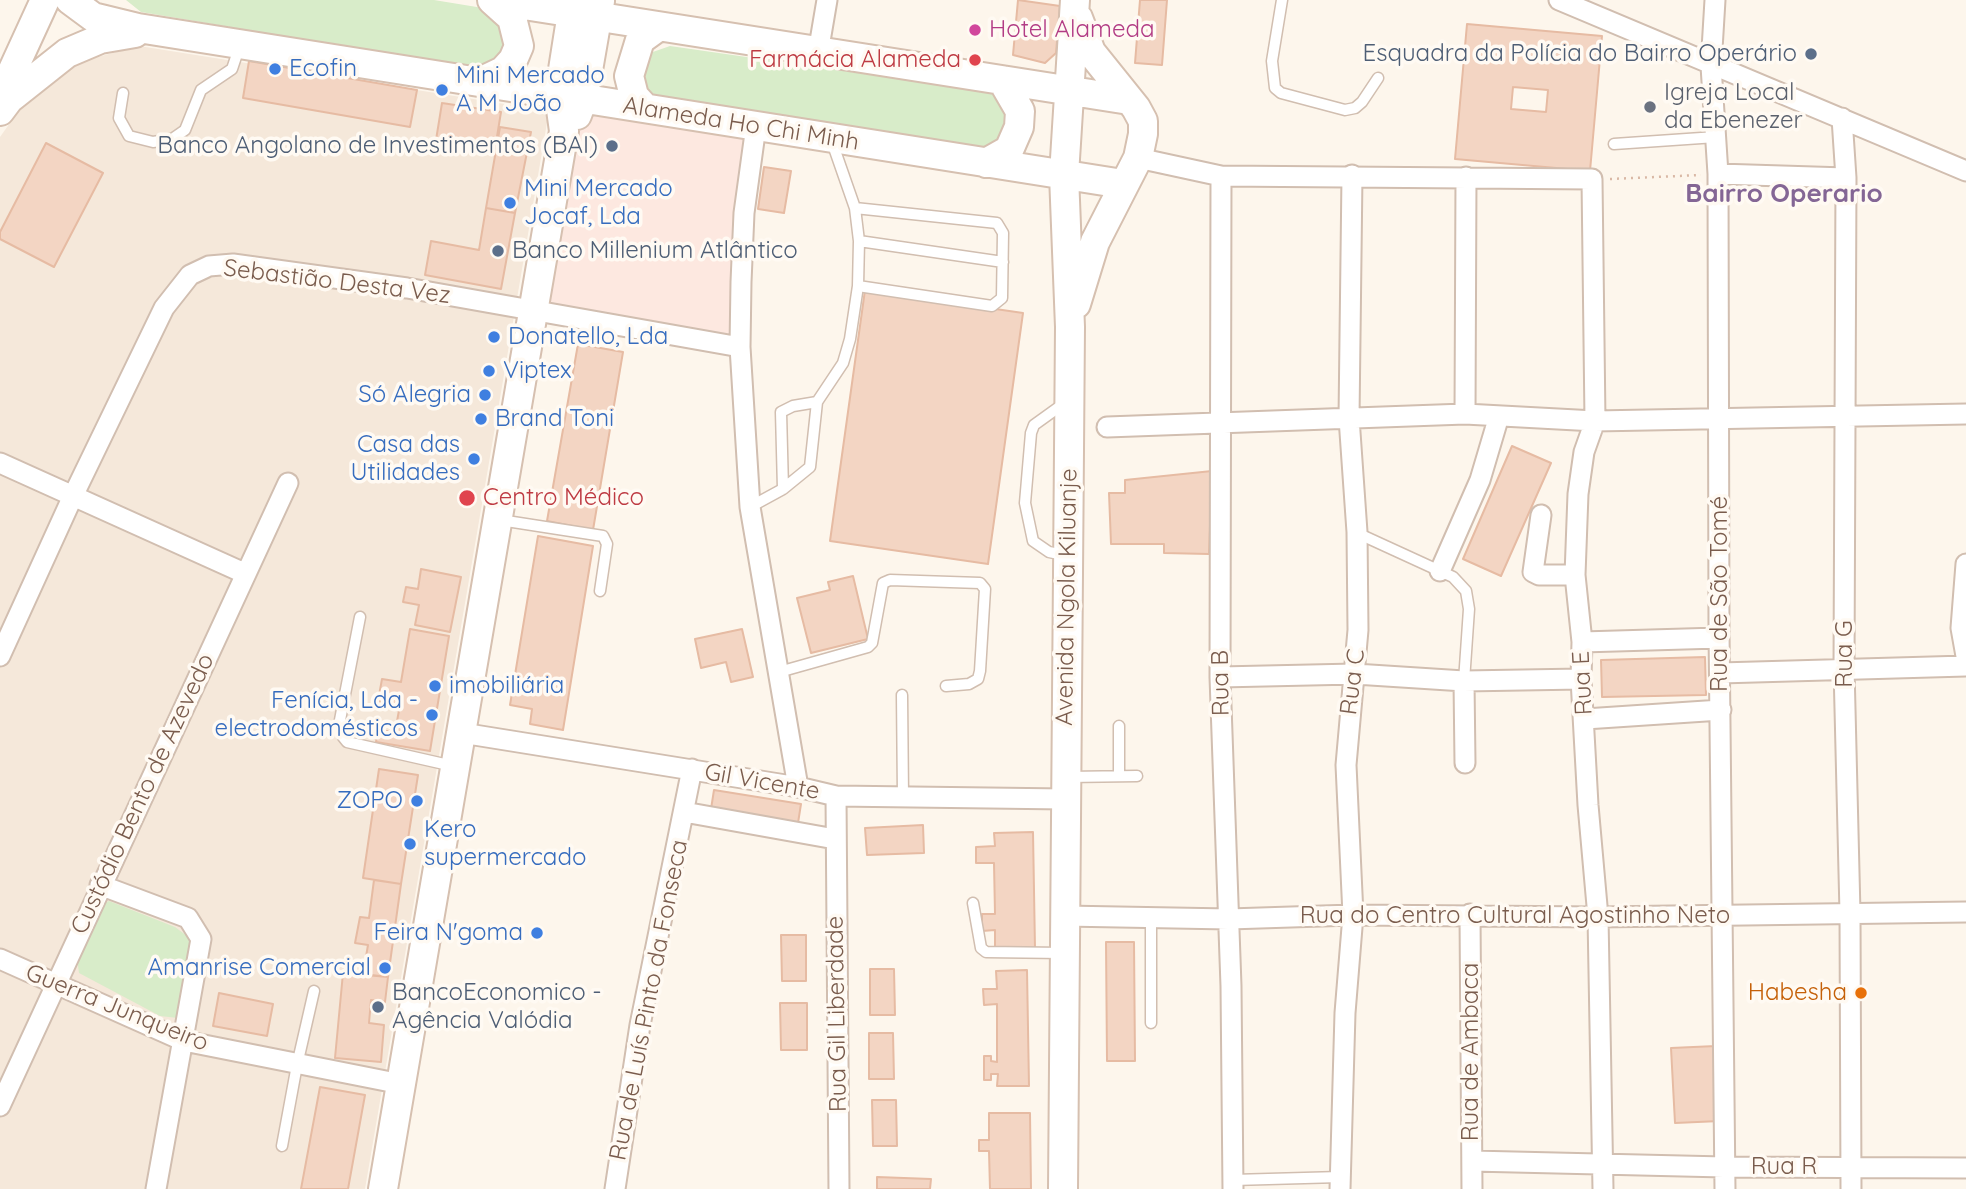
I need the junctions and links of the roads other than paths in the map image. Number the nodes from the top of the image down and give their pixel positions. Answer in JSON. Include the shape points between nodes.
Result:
{"nodes":[{"id":1,"x":45,"y":0,"type":"edge"},
{"id":2,"x":70,"y":0,"type":"edge"},
{"id":3,"x":110,"y":0,"type":"edge"},
{"id":4,"x":492,"y":0,"type":"edge"},
{"id":5,"x":827,"y":0,"type":"edge"},
{"id":6,"x":1282,"y":0,"type":"edge"},
{"id":7,"x":1559,"y":0,"type":"edge"},
{"id":8,"x":1715,"y":0,"type":"edge"},
{"id":9,"x":1075,"y":3,"type":"edge"},
{"id":10,"x":586,"y":8,"type":"edge"},
{"id":11,"x":658,"y":27,"type":"junction"},
{"id":12,"x":169,"y":33,"type":"junction"},
{"id":13,"x":240,"y":44,"type":"junction"},
{"id":14,"x":818,"y":53,"type":"junction"},
{"id":15,"x":1711,"y":66,"type":"junction"},
{"id":16,"x":1378,"y":78,"type":"dead end"},
{"id":17,"x":1002,"y":80,"type":"junction"},
{"id":18,"x":480,"y":82,"type":"junction"},
{"id":19,"x":1070,"y":90,"type":"junction"},
{"id":20,"x":123,"y":93,"type":"dead end"},
{"id":21,"x":571,"y":97,"type":"junction"},
{"id":22,"x":0,"y":98,"type":"edge"},
{"id":23,"x":1129,"y":100,"type":"junction"},
{"id":24,"x":645,"y":108,"type":"junction"},
{"id":25,"x":0,"y":111,"type":"edge"},
{"id":26,"x":1842,"y":118,"type":"junction"},
{"id":27,"x":756,"y":126,"type":"junction"},
{"id":28,"x":1716,"y":137,"type":"junction"},
{"id":29,"x":831,"y":138,"type":"junction"},
{"id":30,"x":1614,"y":144,"type":"dead end"},
{"id":31,"x":1138,"y":158,"type":"junction"},
{"id":32,"x":986,"y":163,"type":"junction"},
{"id":33,"x":1966,"y":171,"type":"edge"},
{"id":34,"x":1718,"y":174,"type":"junction"},
{"id":35,"x":1352,"y":175,"type":"junction"},
{"id":36,"x":1064,"y":176,"type":"junction"},
{"id":37,"x":1221,"y":176,"type":"junction"},
{"id":38,"x":1466,"y":177,"type":"junction"},
{"id":39,"x":1846,"y":178,"type":"junction"},
{"id":40,"x":1123,"y":184,"type":"junction"},
{"id":41,"x":855,"y":208,"type":"junction"},
{"id":42,"x":859,"y":241,"type":"junction"},
{"id":43,"x":1003,"y":262,"type":"junction"},
{"id":44,"x":858,"y":286,"type":"junction"},
{"id":45,"x":534,"y":310,"type":"junction"},
{"id":46,"x":1070,"y":327,"type":"junction"},
{"id":47,"x":740,"y":347,"type":"junction"},
{"id":48,"x":1069,"y":400,"type":"junction"},
{"id":49,"x":817,"y":402,"type":"junction"},
{"id":50,"x":1465,"y":414,"type":"junction"},
{"id":51,"x":1966,"y":414,"type":"edge"},
{"id":52,"x":1499,"y":416,"type":"junction"},
{"id":53,"x":1349,"y":418,"type":"junction"},
{"id":54,"x":1846,"y":418,"type":"junction"},
{"id":55,"x":1720,"y":419,"type":"junction"},
{"id":56,"x":1595,"y":421,"type":"junction"},
{"id":57,"x":1223,"y":422,"type":"junction"},
{"id":58,"x":1107,"y":427,"type":"dead end"},
{"id":59,"x":0,"y":463,"type":"edge"},
{"id":60,"x":288,"y":482,"type":"dead end"},
{"id":61,"x":783,"y":489,"type":"junction"},
{"id":62,"x":73,"y":496,"type":"junction"},
{"id":63,"x":750,"y":507,"type":"junction"},
{"id":64,"x":1541,"y":515,"type":"dead end"},
{"id":65,"x":496,"y":520,"type":"junction"},
{"id":66,"x":1357,"y":533,"type":"junction"},
{"id":67,"x":1068,"y":555,"type":"junction"},
{"id":68,"x":1966,"y":564,"type":"edge"},
{"id":69,"x":1440,"y":571,"type":"junction"},
{"id":70,"x":244,"y":573,"type":"junction"},
{"id":71,"x":1575,"y":575,"type":"junction"},
{"id":72,"x":600,"y":591,"type":"dead end"},
{"id":73,"x":360,"y":617,"type":"dead end"},
{"id":74,"x":1719,"y":638,"type":"junction"},
{"id":75,"x":1581,"y":642,"type":"junction"},
{"id":76,"x":0,"y":656,"type":"edge"},
{"id":77,"x":1966,"y":656,"type":"edge"},
{"id":78,"x":1966,"y":666,"type":"edge"},
{"id":79,"x":1844,"y":668,"type":"junction"},
{"id":80,"x":779,"y":672,"type":"junction"},
{"id":81,"x":1720,"y":673,"type":"junction"},
{"id":82,"x":1355,"y":674,"type":"junction"},
{"id":83,"x":1220,"y":677,"type":"junction"},
{"id":84,"x":1581,"y":679,"type":"junction"},
{"id":85,"x":1464,"y":681,"type":"junction"},
{"id":86,"x":946,"y":686,"type":"dead end"},
{"id":87,"x":902,"y":695,"type":"dead end"},
{"id":88,"x":1721,"y":710,"type":"junction"},
{"id":89,"x":1585,"y":719,"type":"junction"},
{"id":90,"x":1119,"y":726,"type":"dead end"},
{"id":91,"x":462,"y":733,"type":"junction"},
{"id":92,"x":1465,"y":763,"type":"dead end"},
{"id":93,"x":457,"y":766,"type":"junction"},
{"id":94,"x":692,"y":769,"type":"junction"},
{"id":95,"x":1119,"y":776,"type":"junction"},
{"id":96,"x":1137,"y":776,"type":"dead end"},
{"id":97,"x":798,"y":787,"type":"junction"},
{"id":98,"x":1065,"y":788,"type":"junction"},
{"id":99,"x":836,"y":796,"type":"junction"},
{"id":100,"x":903,"y":797,"type":"junction"},
{"id":101,"x":684,"y":812,"type":"junction"},
{"id":102,"x":835,"y":839,"type":"junction"},
{"id":103,"x":100,"y":885,"type":"junction"},
{"id":104,"x":973,"y":903,"type":"dead end"},
{"id":105,"x":1966,"y":912,"type":"edge"},
{"id":106,"x":1850,"y":913,"type":"junction"},
{"id":107,"x":1470,"y":914,"type":"junction"},
{"id":108,"x":1353,"y":915,"type":"junction"},
{"id":109,"x":1723,"y":915,"type":"junction"},
{"id":110,"x":1064,"y":916,"type":"junction"},
{"id":111,"x":1598,"y":916,"type":"junction"},
{"id":112,"x":1151,"y":918,"type":"junction"},
{"id":113,"x":1228,"y":919,"type":"junction"},
{"id":114,"x":1064,"y":953,"type":"junction"},
{"id":115,"x":0,"y":959,"type":"edge"},
{"id":116,"x":56,"y":985,"type":"junction"},
{"id":117,"x":314,"y":991,"type":"dead end"},
{"id":118,"x":1151,"y":1023,"type":"dead end"},
{"id":119,"x":184,"y":1041,"type":"junction"},
{"id":120,"x":297,"y":1065,"type":"junction"},
{"id":121,"x":401,"y":1084,"type":"junction"},
{"id":122,"x":0,"y":1106,"type":"edge"},
{"id":123,"x":282,"y":1146,"type":"dead end"},
{"id":124,"x":1472,"y":1161,"type":"junction"},
{"id":125,"x":1602,"y":1163,"type":"junction"},
{"id":126,"x":1724,"y":1167,"type":"junction"},
{"id":127,"x":1851,"y":1167,"type":"junction"},
{"id":128,"x":1966,"y":1168,"type":"edge"},
{"id":129,"x":1340,"y":1183,"type":"edge"},
{"id":130,"x":1233,"y":1184,"type":"edge"},
{"id":131,"x":156,"y":1189,"type":"edge"},
{"id":132,"x":383,"y":1189,"type":"edge"},
{"id":133,"x":615,"y":1189,"type":"edge"},
{"id":134,"x":839,"y":1189,"type":"edge"},
{"id":135,"x":1063,"y":1189,"type":"edge"},
{"id":136,"x":1472,"y":1189,"type":"edge"},
{"id":137,"x":1602,"y":1189,"type":"edge"},
{"id":138,"x":1725,"y":1189,"type":"edge"},
{"id":139,"x":1851,"y":1189,"type":"edge"}],
"edges":[{"from":1,"to":22,"type":"main road"},
{"from":2,"to":12,"type":"main road","via":[[93,17]]},
{"from":3,"to":12,"type":"main road","via":[[124,14]]},
{"from":4,"to":10,"type":"main road"},
{"from":4,"to":18,"type":"main road","via":[[513,18],[519,46],[503,71]]},
{"from":5,"to":14,"type":"street"},
{"from":6,"to":16,"type":"lane","via":[[1272,61],[1275,88],[1281,93],[1345,110],[1362,102]]},
{"from":7,"to":15,"type":"street"},
{"from":8,"to":15,"type":"street","name":"Rua de São Tomé"},
{"from":9,"to":19,"type":"main road","name":"Avenida Ngola Kiluanje"},
{"from":9,"to":23,"type":"main road","via":[[1091,52]]},
{"from":10,"to":11,"type":"main road"},
{"from":10,"to":21,"type":"main road"},
{"from":11,"to":14,"type":"main road"},
{"from":11,"to":24,"type":"main road","via":[[640,40],[629,76],[634,96]]},
{"from":12,"to":13,"type":"main road","name":"Alameda Ho Chi Minh"},
{"from":12,"to":25,"type":"main road","via":[[123,34],[86,43],[47,67]]},
{"from":13,"to":18,"type":"main road","name":"Alameda Ho Chi Minh"},
{"from":13,"to":20,"type":"lane","via":[[232,69],[201,90],[185,130],[172,139],[153,142],[129,136],[120,118]]},
{"from":14,"to":17,"type":"main road"},
{"from":15,"to":26,"type":"street"},
{"from":15,"to":28,"type":"street","name":"Rua de São Tomé"},
{"from":17,"to":19,"type":"main road"},
{"from":17,"to":32,"type":"main road","via":[[1020,111],[1019,127],[1009,150]]},
{"from":18,"to":21,"type":"main road","name":"Alameda Ho Chi Minh"},
{"from":19,"to":23,"type":"main road"},
{"from":19,"to":36,"type":"main road","name":"Avenida Ngola Kiluanje"},
{"from":21,"to":24,"type":"main road","name":"Alameda Ho Chi Minh"},
{"from":21,"to":45,"type":"main road"},
{"from":23,"to":31,"type":"main road","via":[[1143,121]]},
{"from":24,"to":27,"type":"main road","name":"Alameda Ho Chi Minh"},
{"from":26,"to":33,"type":"street"},
{"from":26,"to":39,"type":"street","name":"Rua G"},
{"from":27,"to":29,"type":"main road","name":"Alameda Ho Chi Minh"},
{"from":27,"to":47,"type":"street","via":[[744,213]]},
{"from":28,"to":30,"type":"lane"},
{"from":28,"to":34,"type":"street","name":"Rua de São Tomé"},
{"from":29,"to":32,"type":"main road","name":"Alameda Ho Chi Minh"},
{"from":29,"to":41,"type":"lane"},
{"from":31,"to":37,"type":"street"},
{"from":31,"to":40,"type":"main road"},
{"from":32,"to":36,"type":"main road","name":"Alameda Ho Chi Minh"},
{"from":34,"to":39,"type":"street"},
{"from":34,"to":55,"type":"street","name":"Rua de São Tomé"},
{"from":35,"to":37,"type":"street"},
{"from":35,"to":38,"type":"street"},
{"from":35,"to":53,"type":"street","name":"Rua C"},
{"from":36,"to":40,"type":"main road","name":"Alameda Ho Chi Minh"},
{"from":36,"to":46,"type":"main road","name":"Avenida Ngola Kiluanje"},
{"from":37,"to":57,"type":"street","name":"Rua B"},
{"from":38,"to":50,"type":"street"},
{"from":38,"to":56,"type":"street","name":"Rua E","via":[[1592,179]]},
{"from":39,"to":54,"type":"street","name":"Rua G"},
{"from":40,"to":46,"type":"main road","via":[[1095,242]]},
{"from":41,"to":42,"type":"lane"},
{"from":41,"to":43,"type":"lane","via":[[997,223],[1003,233]]},
{"from":42,"to":43,"type":"lane"},
{"from":42,"to":44,"type":"lane"},
{"from":43,"to":44,"type":"lane","via":[[1002,298],[992,306]]},
{"from":44,"to":49,"type":"lane","via":[[843,363]]},
{"from":45,"to":47,"type":"street","name":"Sebastião Desta Vez"},
{"from":45,"to":62,"type":"street","name":"Sebastião Desta Vez","via":[[246,265],[209,266],[190,275],[164,308]]},
{"from":45,"to":65,"type":"main road"},
{"from":46,"to":48,"type":"main road","name":"Avenida Ngola Kiluanje"},
{"from":47,"to":63,"type":"street"},
{"from":48,"to":67,"type":"main road","name":"Avenida Ngola Kiluanje"},
{"from":48,"to":67,"type":"lane","via":[[1034,425],[1025,503],[1033,541],[1049,552]]},
{"from":49,"to":61,"type":"lane","via":[[810,467]]},
{"from":49,"to":61,"type":"lane","via":[[793,405],[781,412]]},
{"from":50,"to":52,"type":"street"},
{"from":50,"to":53,"type":"street"},
{"from":51,"to":54,"type":"street"},
{"from":52,"to":56,"type":"street"},
{"from":52,"to":69,"type":"street","via":[[1480,480]]},
{"from":53,"to":57,"type":"street"},
{"from":53,"to":66,"type":"street","name":"Rua C"},
{"from":54,"to":55,"type":"street"},
{"from":54,"to":79,"type":"street","name":"Rua G"},
{"from":55,"to":56,"type":"street"},
{"from":55,"to":74,"type":"street","name":"Rua de São Tomé"},
{"from":56,"to":71,"type":"street","name":"Rua E","via":[[1584,452],[1578,494]]},
{"from":57,"to":58,"type":"street"},
{"from":57,"to":83,"type":"street","name":"Rua B"},
{"from":59,"to":62,"type":"street"},
{"from":60,"to":70,"type":"street","name":"Custódio Bento de Azevedo"},
{"from":61,"to":63,"type":"lane"},
{"from":62,"to":70,"type":"street"},
{"from":62,"to":76,"type":"street","name":"Sebastião Desta Vez"},
{"from":63,"to":80,"type":"street"},
{"from":64,"to":71,"type":"street","via":[[1533,572]]},
{"from":65,"to":72,"type":"lane","via":[[603,536],[607,544]]},
{"from":65,"to":91,"type":"main road"},
{"from":66,"to":69,"type":"lane"},
{"from":66,"to":82,"type":"street","name":"Rua C"},
{"from":67,"to":98,"type":"main road","name":"Avenida Ngola Kiluanje"},
{"from":68,"to":77,"type":"street","via":[[1961,628]]},
{"from":69,"to":85,"type":"lane","via":[[1466,591]]},
{"from":70,"to":103,"type":"street","name":"Custódio Bento de Azevedo"},
{"from":71,"to":75,"type":"street","name":"Rua E"},
{"from":73,"to":93,"type":"lane","via":[[340,720],[343,737],[347,742]]},
{"from":74,"to":75,"type":"street"},
{"from":74,"to":81,"type":"street","name":"Rua de São Tomé"},
{"from":75,"to":84,"type":"street","name":"Rua E"},
{"from":78,"to":79,"type":"street"},
{"from":79,"to":81,"type":"street"},
{"from":79,"to":106,"type":"street","name":"Rua G"},
{"from":80,"to":86,"type":"lane","via":[[873,643],[883,583],[980,583],[985,589],[978,679]]},
{"from":80,"to":97,"type":"street"},
{"from":81,"to":88,"type":"street","name":"Rua de São Tomé"},
{"from":82,"to":83,"type":"street"},
{"from":82,"to":85,"type":"street"},
{"from":82,"to":108,"type":"street","name":"Rua C","via":[[1346,765]]},
{"from":83,"to":113,"type":"street","name":"Rua B"},
{"from":84,"to":85,"type":"street"},
{"from":84,"to":89,"type":"street","name":"Rua E"},
{"from":85,"to":92,"type":"street"},
{"from":87,"to":100,"type":"lane"},
{"from":88,"to":89,"type":"street"},
{"from":88,"to":109,"type":"street","name":"Rua de São Tomé"},
{"from":89,"to":111,"type":"street","name":"Rua E"},
{"from":90,"to":95,"type":"lane"},
{"from":91,"to":93,"type":"main road"},
{"from":91,"to":94,"type":"street","name":"Gil Vicente"},
{"from":93,"to":121,"type":"main road"},
{"from":94,"to":97,"type":"street","name":"Gil Vicente"},
{"from":94,"to":101,"type":"street","name":"Rua de Luís Pinto da Fonseca"},
{"from":95,"to":96,"type":"lane"},
{"from":95,"to":98,"type":"lane"},
{"from":97,"to":99,"type":"street","name":"Gil Vicente"},
{"from":98,"to":100,"type":"street","name":"Gil Vicente"},
{"from":98,"to":110,"type":"main road","name":"Avenida Ngola Kiluanje"},
{"from":99,"to":100,"type":"street","name":"Gil Vicente"},
{"from":99,"to":102,"type":"street","name":"Rua Gil Liberdade"},
{"from":101,"to":102,"type":"street","name":"Rua de Luís Pinto da Fonseca"},
{"from":101,"to":133,"type":"street","name":"Rua de Luís Pinto da Fonseca","via":[[640,1025]]},
{"from":102,"to":134,"type":"street","name":"Rua Gil Liberdade"},
{"from":103,"to":116,"type":"street","name":"Custódio Bento de Azevedo"},
{"from":103,"to":119,"type":"street","via":[[176,912],[199,932],[202,947]]},
{"from":104,"to":114,"type":"lane","via":[[981,948],[986,952]]},
{"from":105,"to":106,"type":"street","name":"Rua do Centro Cultural Agostinho Neto"},
{"from":106,"to":109,"type":"street","name":"Rua do Centro Cultural Agostinho Neto"},
{"from":106,"to":127,"type":"street","name":"Rua G"},
{"from":107,"to":108,"type":"street","name":"Rua do Centro Cultural Agostinho Neto"},
{"from":107,"to":111,"type":"street","name":"Rua do Centro Cultural Agostinho Neto"},
{"from":107,"to":124,"type":"street","name":"Rua de Ambaca"},
{"from":108,"to":113,"type":"street","name":"Rua do Centro Cultural Agostinho Neto"},
{"from":108,"to":129,"type":"street","name":"Rua C"},
{"from":109,"to":111,"type":"street","name":"Rua do Centro Cultural Agostinho Neto"},
{"from":109,"to":126,"type":"street","name":"Rua de São Tomé"},
{"from":110,"to":112,"type":"street","name":"Rua do Centro Cultural Agostinho Neto"},
{"from":110,"to":114,"type":"main road","name":"Avenida Ngola Kiluanje"},
{"from":111,"to":125,"type":"street","name":"Rua E"},
{"from":112,"to":113,"type":"street","name":"Rua do Centro Cultural Agostinho Neto"},
{"from":112,"to":118,"type":"lane"},
{"from":113,"to":130,"type":"street","name":"Rua B"},
{"from":114,"to":135,"type":"main road","name":"Avenida Ngola Kiluanje"},
{"from":115,"to":116,"type":"street","name":"Guerra Junqueiro"},
{"from":116,"to":119,"type":"street","name":"Guerra Junqueiro"},
{"from":116,"to":122,"type":"street","name":"Custódio Bento de Azevedo"},
{"from":117,"to":120,"type":"lane"},
{"from":119,"to":120,"type":"street","name":"Guerra Junqueiro"},
{"from":119,"to":131,"type":"street"},
{"from":120,"to":121,"type":"street","name":"Guerra Junqueiro"},
{"from":120,"to":123,"type":"lane"},
{"from":121,"to":132,"type":"main road"},
{"from":124,"to":125,"type":"street","name":"Rua R"},
{"from":124,"to":136,"type":"street","name":"Rua de Ambaca"},
{"from":125,"to":126,"type":"street","name":"Rua R"},
{"from":125,"to":137,"type":"street","name":"Rua E"},
{"from":126,"to":127,"type":"street","name":"Rua R"},
{"from":126,"to":138,"type":"street","name":"Rua de São Tomé"},
{"from":127,"to":128,"type":"street","name":"Rua R"},
{"from":127,"to":139,"type":"street","name":"Rua G"},
{"from":129,"to":130,"type":"lane"}]}
